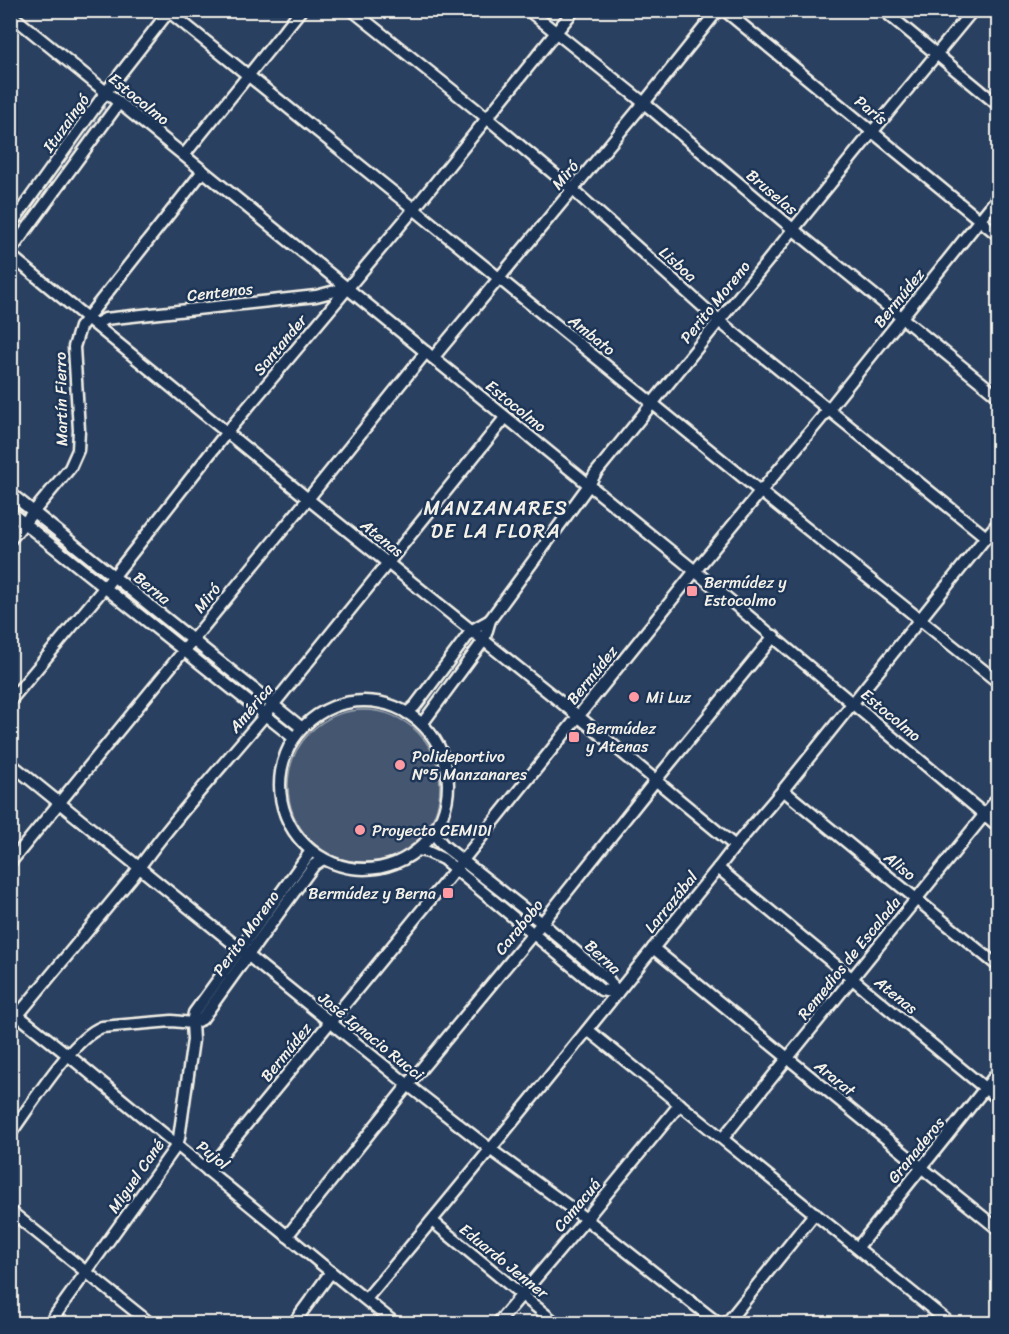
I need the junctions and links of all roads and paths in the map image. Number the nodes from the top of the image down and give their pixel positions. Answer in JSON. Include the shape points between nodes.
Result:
{"nodes":[{"id":1,"x":302,"y":10,"type":"edge"},
{"id":2,"x":352,"y":10,"type":"edge"},
{"id":3,"x":528,"y":10,"type":"edge"},
{"id":4,"x":574,"y":10,"type":"edge"},
{"id":5,"x":718,"y":10,"type":"edge"},
{"id":6,"x":724,"y":10,"type":"edge"},
{"id":7,"x":883,"y":10,"type":"edge"},
{"id":8,"x":973,"y":10,"type":"edge"},
{"id":9,"x":169,"y":11,"type":"edge"},
{"id":10,"x":14,"y":17,"type":"edge"},
{"id":11,"x":555,"y":33,"type":"junction"},
{"id":12,"x":937,"y":55,"type":"junction"},
{"id":13,"x":248,"y":76,"type":"junction"},
{"id":14,"x":106,"y":92,"type":"junction"},
{"id":15,"x":118,"y":103,"type":"junction"},
{"id":16,"x":644,"y":103,"type":"junction"},
{"id":17,"x":999,"y":105,"type":"edge"},
{"id":18,"x":487,"y":118,"type":"junction"},
{"id":19,"x":873,"y":131,"type":"junction"},
{"id":20,"x":184,"y":155,"type":"junction"},
{"id":21,"x":203,"y":171,"type":"junction"},
{"id":22,"x":572,"y":189,"type":"junction"},
{"id":23,"x":999,"y":197,"type":"edge"},
{"id":24,"x":414,"y":209,"type":"junction"},
{"id":25,"x":980,"y":220,"type":"junction"},
{"id":26,"x":10,"y":226,"type":"edge"},
{"id":27,"x":794,"y":230,"type":"junction"},
{"id":28,"x":999,"y":235,"type":"edge"},
{"id":29,"x":10,"y":253,"type":"edge"},
{"id":30,"x":499,"y":278,"type":"junction"},
{"id":31,"x":347,"y":288,"type":"junction"},
{"id":32,"x":317,"y":296,"type":"junction"},
{"id":33,"x":329,"y":309,"type":"junction"},
{"id":34,"x":87,"y":317,"type":"junction"},
{"id":35,"x":902,"y":318,"type":"junction"},
{"id":36,"x":719,"y":321,"type":"junction"},
{"id":37,"x":96,"y":324,"type":"junction"},
{"id":38,"x":430,"y":355,"type":"junction"},
{"id":39,"x":999,"y":396,"type":"edge"},
{"id":40,"x":653,"y":404,"type":"junction"},
{"id":41,"x":828,"y":410,"type":"junction"},
{"id":42,"x":505,"y":418,"type":"junction"},
{"id":43,"x":227,"y":432,"type":"junction"},
{"id":44,"x":589,"y":485,"type":"junction"},
{"id":45,"x":761,"y":492,"type":"junction"},
{"id":46,"x":10,"y":493,"type":"edge"},
{"id":47,"x":308,"y":499,"type":"junction"},
{"id":48,"x":10,"y":512,"type":"edge"},
{"id":49,"x":34,"y":512,"type":"junction"},
{"id":50,"x":25,"y":523,"type":"junction"},
{"id":51,"x":998,"y":525,"type":"edge"},
{"id":52,"x":986,"y":537,"type":"junction"},
{"id":53,"x":10,"y":540,"type":"edge"},
{"id":54,"x":390,"y":563,"type":"junction"},
{"id":55,"x":695,"y":571,"type":"junction"},
{"id":56,"x":114,"y":576,"type":"junction"},
{"id":57,"x":105,"y":587,"type":"junction"},
{"id":58,"x":490,"y":620,"type":"junction"},
{"id":59,"x":919,"y":620,"type":"junction"},
{"id":60,"x":472,"y":630,"type":"junction"},
{"id":61,"x":774,"y":636,"type":"junction"},
{"id":62,"x":192,"y":640,"type":"junction"},
{"id":63,"x":484,"y":640,"type":"junction"},
{"id":64,"x":184,"y":650,"type":"junction"},
{"id":65,"x":999,"y":682,"type":"edge"},
{"id":66,"x":10,"y":701,"type":"edge"},
{"id":67,"x":853,"y":702,"type":"junction"},
{"id":68,"x":273,"y":705,"type":"junction"},
{"id":69,"x":407,"y":713,"type":"junction"},
{"id":70,"x":265,"y":716,"type":"junction"},
{"id":71,"x":578,"y":716,"type":"junction"},
{"id":72,"x":422,"y":724,"type":"junction"},
{"id":73,"x":302,"y":729,"type":"junction"},
{"id":74,"x":294,"y":738,"type":"junction"},
{"id":75,"x":10,"y":763,"type":"edge"},
{"id":76,"x":656,"y":780,"type":"junction"},
{"id":77,"x":783,"y":790,"type":"junction"},
{"id":78,"x":999,"y":798,"type":"edge"},
{"id":79,"x":60,"y":803,"type":"junction"},
{"id":80,"x":985,"y":815,"type":"junction"},
{"id":81,"x":999,"y":826,"type":"edge"},
{"id":82,"x":434,"y":831,"type":"junction"},
{"id":83,"x":735,"y":846,"type":"junction"},
{"id":84,"x":418,"y":850,"type":"junction"},
{"id":85,"x":311,"y":851,"type":"junction"},
{"id":86,"x":323,"y":859,"type":"junction"},
{"id":87,"x":463,"y":860,"type":"junction"},
{"id":88,"x":10,"y":863,"type":"edge"},
{"id":89,"x":140,"y":867,"type":"junction"},
{"id":90,"x":718,"y":868,"type":"junction"},
{"id":91,"x":455,"y":869,"type":"junction"},
{"id":92,"x":917,"y":899,"type":"junction"},
{"id":93,"x":542,"y":923,"type":"junction"},
{"id":94,"x":533,"y":933,"type":"junction"},
{"id":95,"x":653,"y":948,"type":"junction"},
{"id":96,"x":244,"y":952,"type":"junction"},
{"id":97,"x":999,"y":966,"type":"edge"},
{"id":98,"x":852,"y":978,"type":"junction"},
{"id":99,"x":617,"y":993,"type":"junction"},
{"id":100,"x":14,"y":1012,"type":"edge"},
{"id":101,"x":331,"y":1022,"type":"junction"},
{"id":102,"x":192,"y":1023,"type":"junction"},
{"id":103,"x":588,"y":1030,"type":"junction"},
{"id":104,"x":69,"y":1055,"type":"junction"},
{"id":105,"x":787,"y":1058,"type":"junction"},
{"id":106,"x":999,"y":1072,"type":"edge"},
{"id":107,"x":408,"y":1085,"type":"junction"},
{"id":108,"x":985,"y":1088,"type":"junction"},
{"id":109,"x":999,"y":1099,"type":"edge"},
{"id":110,"x":680,"y":1104,"type":"junction"},
{"id":111,"x":10,"y":1134,"type":"edge"},
{"id":112,"x":723,"y":1138,"type":"junction"},
{"id":113,"x":177,"y":1145,"type":"junction"},
{"id":114,"x":490,"y":1149,"type":"junction"},
{"id":115,"x":921,"y":1167,"type":"junction"},
{"id":116,"x":208,"y":1171,"type":"junction"},
{"id":117,"x":10,"y":1211,"type":"edge"},
{"id":118,"x":815,"y":1213,"type":"junction"},
{"id":119,"x":586,"y":1219,"type":"junction"},
{"id":120,"x":432,"y":1221,"type":"junction"},
{"id":121,"x":999,"y":1228,"type":"edge"},
{"id":122,"x":287,"y":1236,"type":"junction"},
{"id":123,"x":858,"y":1247,"type":"junction"},
{"id":124,"x":87,"y":1271,"type":"junction"},
{"id":125,"x":331,"y":1272,"type":"junction"},
{"id":126,"x":521,"y":1294,"type":"junction"},
{"id":127,"x":366,"y":1299,"type":"junction"},
{"id":128,"x":49,"y":1323,"type":"edge"},
{"id":129,"x":151,"y":1323,"type":"edge"},
{"id":130,"x":293,"y":1323,"type":"edge"},
{"id":131,"x":396,"y":1323,"type":"edge"},
{"id":132,"x":497,"y":1323,"type":"edge"},
{"id":133,"x":557,"y":1323,"type":"edge"},
{"id":134,"x":719,"y":1323,"type":"edge"},
{"id":135,"x":726,"y":1323,"type":"edge"},
{"id":136,"x":951,"y":1323,"type":"edge"}],
"edges":[{"from":1,"to":13,"type":"street"},
{"from":2,"to":18,"type":"street","name":"Lisboa"},
{"from":3,"to":11,"type":"street","name":"Bruselas"},
{"from":4,"to":11,"type":"street","name":"Santander"},
{"from":5,"to":16,"type":"street","name":"Miró"},
{"from":6,"to":19,"type":"street","name":"París"},
{"from":7,"to":12,"type":"street"},
{"from":8,"to":12,"type":"street","name":"Perito Moreno"},
{"from":9,"to":13,"type":"street","name":"Ambato"},
{"from":9,"to":14,"type":"street","name":"Ituzaingó"},
{"from":10,"to":14,"type":"street","name":"Estocolmo"},
{"from":11,"to":16,"type":"street","name":"Bruselas"},
{"from":11,"to":18,"type":"street","name":"Santander"},
{"from":12,"to":17,"type":"street"},
{"from":12,"to":19,"type":"street","name":"Perito Moreno"},
{"from":13,"to":20,"type":"street"},
{"from":13,"to":24,"type":"street","name":"Ambato"},
{"from":14,"to":15,"type":"street","name":"Estocolmo"},
{"from":14,"to":26,"type":"street","name":"Ituzaingó"},
{"from":15,"to":20,"type":"street","name":"Estocolmo"},
{"from":15,"to":29,"type":"street","name":"Ituzaingó"},
{"from":16,"to":22,"type":"street","name":"Miró"},
{"from":16,"to":27,"type":"street","name":"Bruselas"},
{"from":18,"to":22,"type":"street","name":"Lisboa"},
{"from":18,"to":24,"type":"street","name":"Santander"},
{"from":19,"to":25,"type":"street","name":"París"},
{"from":19,"to":27,"type":"street","name":"Perito Moreno"},
{"from":20,"to":21,"type":"street","name":"Estocolmo"},
{"from":21,"to":31,"type":"street","name":"Estocolmo"},
{"from":21,"to":34,"type":"street","name":"Martín Fierro"},
{"from":22,"to":30,"type":"street","name":"Miró"},
{"from":22,"to":36,"type":"street","name":"Lisboa"},
{"from":23,"to":25,"type":"street","name":"Bermúdez"},
{"from":24,"to":30,"type":"street","name":"Ambato"},
{"from":24,"to":31,"type":"street","name":"Santander"},
{"from":25,"to":28,"type":"street","name":"París"},
{"from":25,"to":35,"type":"street","name":"Bermúdez"},
{"from":27,"to":35,"type":"street","name":"Bruselas"},
{"from":27,"to":36,"type":"street","name":"Perito Moreno"},
{"from":29,"to":34,"type":"street","name":"Atenas"},
{"from":30,"to":38,"type":"street","name":"Miró"},
{"from":30,"to":40,"type":"street","name":"Ambato"},
{"from":31,"to":32,"type":"street","name":"Centenos"},
{"from":31,"to":33,"type":"street","name":"Santander"},
{"from":31,"to":38,"type":"street","name":"Estocolmo"},
{"from":32,"to":33,"type":"street","via":[[325,300]]},
{"from":32,"to":37,"type":"street","name":"Centenos","via":[[105,319]]},
{"from":33,"to":43,"type":"street","name":"Santander"},
{"from":34,"to":37,"type":"street","name":"Atenas"},
{"from":34,"to":49,"type":"street","name":"Martín Fierro","via":[[75,337],[74,347],[78,450],[70,468]]},
{"from":35,"to":39,"type":"street","name":"Bruselas"},
{"from":35,"to":41,"type":"street","name":"Bermúdez"},
{"from":36,"to":40,"type":"street","name":"Perito Moreno"},
{"from":36,"to":41,"type":"street","name":"Lisboa"},
{"from":37,"to":43,"type":"street","name":"Atenas"},
{"from":38,"to":42,"type":"street","name":"Estocolmo"},
{"from":38,"to":47,"type":"street","name":"Miró"},
{"from":40,"to":44,"type":"street","name":"Perito Moreno"},
{"from":40,"to":45,"type":"street","name":"Ambato"},
{"from":41,"to":45,"type":"street","name":"Bermúdez"},
{"from":41,"to":52,"type":"street","name":"Lisboa"},
{"from":42,"to":44,"type":"street","name":"Estocolmo"},
{"from":42,"to":54,"type":"street","name":"América"},
{"from":43,"to":47,"type":"street","name":"Atenas"},
{"from":43,"to":56,"type":"street","name":"Santander"},
{"from":44,"to":55,"type":"street","name":"Estocolmo"},
{"from":44,"to":58,"type":"street","name":"Perito Moreno"},
{"from":45,"to":55,"type":"street","name":"Bermúdez"},
{"from":45,"to":59,"type":"street","name":"Ambato"},
{"from":46,"to":49,"type":"street","name":"Berna"},
{"from":47,"to":54,"type":"street","name":"Atenas"},
{"from":47,"to":62,"type":"street","name":"Miró"},
{"from":48,"to":50,"type":"street","name":"Berna"},
{"from":49,"to":50,"type":"street","name":"Martín Fierro"},
{"from":49,"to":56,"type":"street","name":"Berna"},
{"from":50,"to":53,"type":"street","name":"Martín Fierro"},
{"from":50,"to":57,"type":"street","name":"Berna"},
{"from":51,"to":52,"type":"street","name":"Larrazábal"},
{"from":52,"to":59,"type":"street","name":"Larrazábal"},
{"from":54,"to":60,"type":"street","name":"Atenas"},
{"from":54,"to":68,"type":"street","name":"América"},
{"from":55,"to":61,"type":"street","name":"Estocolmo"},
{"from":55,"to":71,"type":"street","name":"Bermúdez"},
{"from":56,"to":57,"type":"street","name":"Santander"},
{"from":56,"to":62,"type":"street","name":"Berna"},
{"from":57,"to":64,"type":"street","name":"Berna"},
{"from":57,"to":66,"type":"street","name":"Santander"},
{"from":58,"to":60,"type":"street","name":"Perito Moreno"},
{"from":58,"to":63,"type":"street","name":"Perito Moreno"},
{"from":59,"to":65,"type":"street","name":"Ambato"},
{"from":59,"to":67,"type":"street","name":"Larrazábal"},
{"from":60,"to":63,"type":"street","name":"Atenas"},
{"from":60,"to":69,"type":"street","name":"Perito Moreno"},
{"from":61,"to":67,"type":"street","name":"Estocolmo"},
{"from":61,"to":76,"type":"street","name":"Carabobo"},
{"from":62,"to":64,"type":"street","name":"Miró"},
{"from":62,"to":68,"type":"street","name":"Berna"},
{"from":63,"to":71,"type":"street","name":"Atenas"},
{"from":63,"to":72,"type":"street","name":"Perito Moreno"},
{"from":64,"to":70,"type":"street","name":"Berna"},
{"from":64,"to":79,"type":"street","name":"Miró"},
{"from":67,"to":77,"type":"street","name":"Larrazábal"},
{"from":67,"to":80,"type":"street","name":"Estocolmo"},
{"from":68,"to":70,"type":"street","name":"América"},
{"from":68,"to":73,"type":"street","name":"Berna"},
{"from":69,"to":72,"type":"street"},
{"from":69,"to":73,"type":"street","via":[[371,702],[345,703],[322,713]]},
{"from":70,"to":74,"type":"street","name":"Berna"},
{"from":70,"to":89,"type":"street","name":"América"},
{"from":71,"to":76,"type":"street","name":"Atenas"},
{"from":71,"to":87,"type":"street","name":"Bermúdez"},
{"from":72,"to":82,"type":"street","via":[[438,745],[447,769],[448,795]]},
{"from":73,"to":74,"type":"street"},
{"from":74,"to":85,"type":"street","via":[[283,761],[280,798],[294,833]]},
{"from":75,"to":79,"type":"street","name":"José Ignacio Rucci"},
{"from":76,"to":83,"type":"street","name":"Atenas"},
{"from":76,"to":93,"type":"street","name":"Carabobo"},
{"from":77,"to":83,"type":"street","name":"Larrazábal"},
{"from":77,"to":92,"type":"street","name":"Aliso"},
{"from":78,"to":80,"type":"street","name":"Remedios de Escalada"},
{"from":79,"to":88,"type":"street","name":"Miró"},
{"from":79,"to":89,"type":"street","name":"José Ignacio Rucci"},
{"from":80,"to":81,"type":"street","name":"Estocolmo"},
{"from":80,"to":92,"type":"street","name":"Remedios de Escalada"},
{"from":82,"to":84,"type":"street"},
{"from":82,"to":87,"type":"street","name":"Berna","via":[[440,842]]},
{"from":83,"to":90,"type":"street","name":"Larrazábal"},
{"from":84,"to":86,"type":"street","via":[[396,863],[372,869],[346,868]]},
{"from":84,"to":91,"type":"street","name":"Berna","via":[[443,859]]},
{"from":85,"to":86,"type":"street"},
{"from":85,"to":96,"type":"street","name":"Perito Moreno"},
{"from":86,"to":96,"type":"street","name":"Perito Moreno"},
{"from":87,"to":91,"type":"street","name":"Bermúdez"},
{"from":87,"to":93,"type":"street","name":"Berna"},
{"from":89,"to":96,"type":"street","name":"José Ignacio Rucci"},
{"from":89,"to":100,"type":"street","name":"América"},
{"from":90,"to":95,"type":"street","name":"Larrazábal"},
{"from":90,"to":98,"type":"street","name":"Atenas"},
{"from":91,"to":94,"type":"street","name":"Berna"},
{"from":91,"to":101,"type":"street","name":"Bermúdez"},
{"from":92,"to":97,"type":"street","name":"Aliso"},
{"from":92,"to":98,"type":"street","name":"Remedios de Escalada"},
{"from":93,"to":94,"type":"street","name":"Carabobo"},
{"from":93,"to":99,"type":"street","name":"Berna","via":[[608,979]]},
{"from":94,"to":99,"type":"street","name":"Berna","via":[[601,990]]},
{"from":94,"to":107,"type":"street","name":"Carabobo"},
{"from":95,"to":99,"type":"street","name":"Larrazábal"},
{"from":95,"to":105,"type":"street","name":"Ararat"},
{"from":96,"to":101,"type":"street","name":"José Ignacio Rucci"},
{"from":96,"to":102,"type":"street","name":"Perito Moreno","via":[[202,1019]]},
{"from":98,"to":105,"type":"street","name":"Remedios de Escalada"},
{"from":98,"to":108,"type":"street","name":"Atenas"},
{"from":99,"to":103,"type":"street","name":"Larrazábal"},
{"from":100,"to":104,"type":"street","name":"Pujol"},
{"from":101,"to":107,"type":"street","name":"José Ignacio Rucci"},
{"from":101,"to":116,"type":"street","name":"Bermúdez"},
{"from":102,"to":104,"type":"street","via":[[102,1027],[86,1036]]},
{"from":102,"to":113,"type":"street","name":"Miguel Cané","via":[[193,1040]]},
{"from":103,"to":110,"type":"street"},
{"from":103,"to":114,"type":"street","name":"Larrazábal"},
{"from":104,"to":111,"type":"street"},
{"from":104,"to":113,"type":"street","name":"Pujol"},
{"from":105,"to":112,"type":"street","name":"Remedios de Escalada"},
{"from":105,"to":115,"type":"street","name":"Ararat"},
{"from":106,"to":108,"type":"street","name":"Granaderos"},
{"from":107,"to":114,"type":"street","name":"José Ignacio Rucci"},
{"from":107,"to":122,"type":"street","name":"Carabobo"},
{"from":108,"to":109,"type":"street","name":"Atenas"},
{"from":108,"to":115,"type":"street","name":"Granaderos"},
{"from":110,"to":112,"type":"street"},
{"from":110,"to":119,"type":"street","name":"Camacuá"},
{"from":112,"to":118,"type":"street"},
{"from":113,"to":116,"type":"street","name":"Pujol"},
{"from":113,"to":124,"type":"street","name":"Miguel Cané"},
{"from":114,"to":119,"type":"street","name":"José Ignacio Rucci"},
{"from":114,"to":120,"type":"street","name":"Larrazábal"},
{"from":115,"to":121,"type":"street","name":"Ararat"},
{"from":115,"to":123,"type":"street","name":"Granaderos"},
{"from":116,"to":122,"type":"street","name":"Pujol"},
{"from":117,"to":124,"type":"street"},
{"from":118,"to":123,"type":"street"},
{"from":118,"to":135,"type":"street"},
{"from":119,"to":126,"type":"street","name":"Camacuá"},
{"from":119,"to":134,"type":"street","name":"José Ignacio Rucci"},
{"from":120,"to":126,"type":"street","name":"Eduardo Jenner"},
{"from":120,"to":127,"type":"street","name":"Larrazábal"},
{"from":122,"to":125,"type":"street","name":"Pujol"},
{"from":123,"to":136,"type":"street"},
{"from":124,"to":128,"type":"street","name":"Miguel Cané"},
{"from":124,"to":129,"type":"street"},
{"from":125,"to":127,"type":"street","name":"Pujol"},
{"from":125,"to":130,"type":"street"},
{"from":126,"to":132,"type":"street","name":"Camacuá"},
{"from":126,"to":133,"type":"street","name":"Eduardo Jenner"},
{"from":127,"to":131,"type":"street","name":"Pujol"}]}
